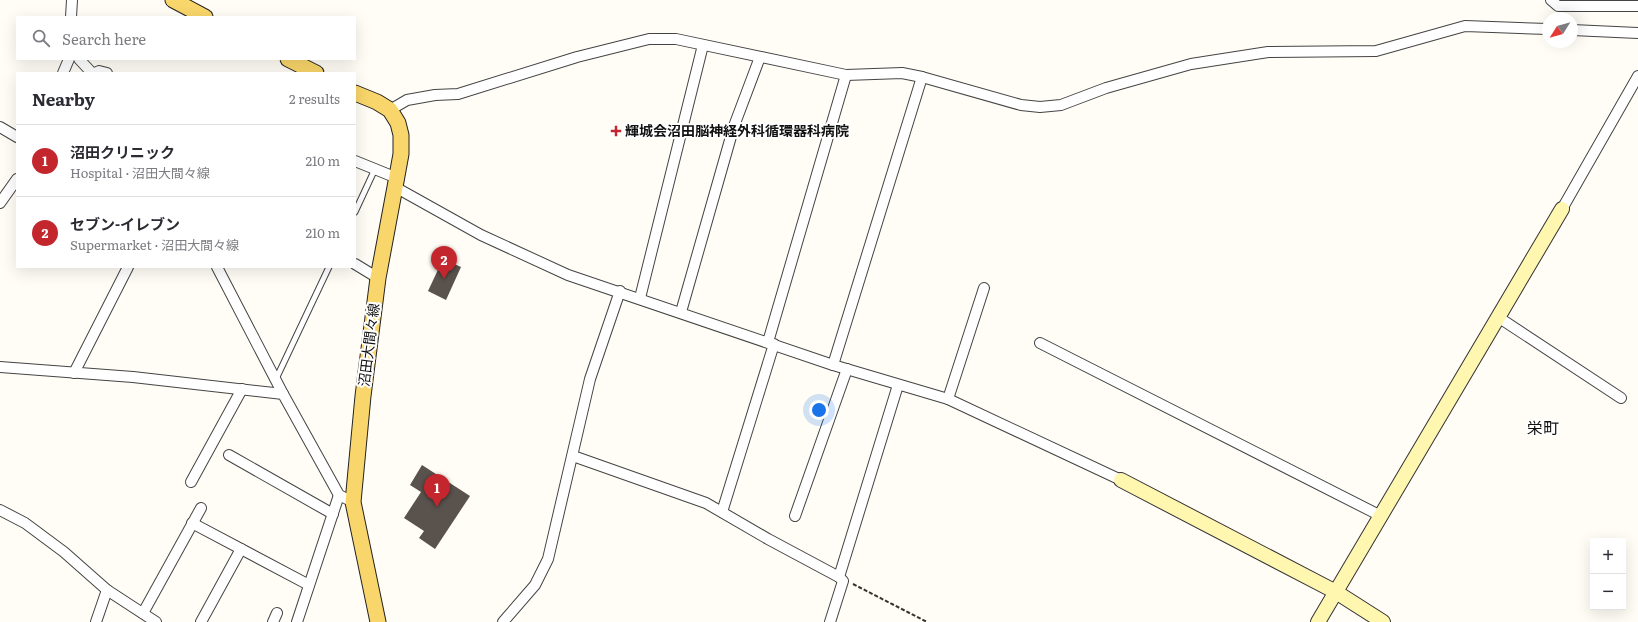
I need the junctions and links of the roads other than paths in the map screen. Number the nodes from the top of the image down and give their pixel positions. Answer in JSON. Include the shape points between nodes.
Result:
{"nodes":[{"id":1,"x":72,"y":0,"type":"edge"},
{"id":2,"x":173,"y":0,"type":"edge"},
{"id":3,"x":1551,"y":0,"type":"edge"},
{"id":4,"x":1638,"y":6,"type":"edge"},
{"id":5,"x":71,"y":16,"type":"edge"},
{"id":6,"x":204,"y":16,"type":"edge"},
{"id":7,"x":1542,"y":29,"type":"edge"},
{"id":8,"x":1578,"y":30,"type":"edge"},
{"id":9,"x":1638,"y":33,"type":"edge"},
{"id":10,"x":704,"y":45,"type":"junction"},
{"id":11,"x":760,"y":57,"type":"junction"},
{"id":12,"x":69,"y":60,"type":"edge"},
{"id":13,"x":80,"y":60,"type":"edge"},
{"id":14,"x":290,"y":60,"type":"edge"},
{"id":15,"x":63,"y":72,"type":"edge"},
{"id":16,"x":91,"y":72,"type":"edge"},
{"id":17,"x":314,"y":72,"type":"edge"},
{"id":18,"x":846,"y":75,"type":"junction"},
{"id":19,"x":1638,"y":76,"type":"edge"},
{"id":20,"x":922,"y":77,"type":"junction"},
{"id":21,"x":356,"y":93,"type":"edge"},
{"id":22,"x":390,"y":110,"type":"junction"},
{"id":23,"x":0,"y":127,"type":"edge"},
{"id":24,"x":16,"y":136,"type":"edge"},
{"id":25,"x":356,"y":161,"type":"edge"},
{"id":26,"x":375,"y":169,"type":"junction"},
{"id":27,"x":16,"y":180,"type":"edge"},
{"id":28,"x":396,"y":183,"type":"junction"},
{"id":29,"x":0,"y":203,"type":"edge"},
{"id":30,"x":1562,"y":209,"type":"joint"},
{"id":31,"x":356,"y":210,"type":"edge"},
{"id":32,"x":356,"y":265,"type":"edge"},
{"id":33,"x":127,"y":268,"type":"edge"},
{"id":34,"x":218,"y":268,"type":"edge"},
{"id":35,"x":329,"y":268,"type":"edge"},
{"id":36,"x":378,"y":278,"type":"junction"},
{"id":37,"x":984,"y":288,"type":"dead end"},
{"id":38,"x":620,"y":291,"type":"junction"},
{"id":39,"x":640,"y":298,"type":"junction"},
{"id":40,"x":681,"y":312,"type":"junction"},
{"id":41,"x":1498,"y":317,"type":"junction"},
{"id":42,"x":771,"y":343,"type":"junction"},
{"id":43,"x":1040,"y":343,"type":"dead end"},
{"id":44,"x":833,"y":365,"type":"junction"},
{"id":45,"x":0,"y":367,"type":"edge"},
{"id":46,"x":846,"y":369,"type":"junction"},
{"id":47,"x":74,"y":373,"type":"junction"},
{"id":48,"x":276,"y":380,"type":"junction"},
{"id":49,"x":898,"y":385,"type":"junction"},
{"id":50,"x":242,"y":389,"type":"junction"},
{"id":51,"x":283,"y":394,"type":"junction"},
{"id":52,"x":1621,"y":398,"type":"dead end"},
{"id":53,"x":948,"y":399,"type":"junction"},
{"id":54,"x":229,"y":455,"type":"dead end"},
{"id":55,"x":573,"y":456,"type":"junction"},
{"id":56,"x":1121,"y":480,"type":"joint"},
{"id":57,"x":191,"y":482,"type":"dead end"},
{"id":58,"x":339,"y":495,"type":"junction"},
{"id":59,"x":353,"y":502,"type":"junction"},
{"id":60,"x":200,"y":508,"type":"dead end"},
{"id":61,"x":0,"y":510,"type":"edge"},
{"id":62,"x":722,"y":512,"type":"junction"},
{"id":63,"x":333,"y":514,"type":"junction"},
{"id":64,"x":795,"y":516,"type":"dead end"},
{"id":65,"x":1381,"y":516,"type":"junction"},
{"id":66,"x":192,"y":523,"type":"junction"},
{"id":67,"x":241,"y":549,"type":"junction"},
{"id":68,"x":839,"y":577,"type":"junction"},
{"id":69,"x":309,"y":585,"type":"junction"},
{"id":70,"x":107,"y":590,"type":"junction"},
{"id":71,"x":1336,"y":592,"type":"junction"},
{"id":72,"x":143,"y":613,"type":"junction"},
{"id":73,"x":96,"y":622,"type":"edge"},
{"id":74,"x":156,"y":622,"type":"edge"},
{"id":75,"x":201,"y":622,"type":"edge"},
{"id":76,"x":297,"y":622,"type":"edge"},
{"id":77,"x":378,"y":622,"type":"edge"},
{"id":78,"x":503,"y":622,"type":"edge"},
{"id":79,"x":830,"y":622,"type":"edge"},
{"id":80,"x":1318,"y":622,"type":"edge"},
{"id":81,"x":1383,"y":622,"type":"edge"}],
"edges":[{"from":1,"to":5,"type":"street"},
{"from":2,"to":6,"type":"main road"},
{"from":3,"to":4,"type":"street","via":[[1558,6]]},
{"from":7,"to":20,"type":"street","via":[[1466,26],[1376,51],[1268,52],[1191,64],[1106,88],[1061,105],[1021,105]]},
{"from":8,"to":9,"type":"street"},
{"from":10,"to":11,"type":"street"},
{"from":10,"to":22,"type":"street","via":[[676,39],[649,39],[577,57],[458,94],[435,94],[407,100]]},
{"from":10,"to":39,"type":"street"},
{"from":11,"to":18,"type":"street"},
{"from":11,"to":40,"type":"street","via":[[734,126]]},
{"from":12,"to":15,"type":"street"},
{"from":13,"to":16,"type":"street"},
{"from":14,"to":17,"type":"main road"},
{"from":18,"to":20,"type":"street","via":[[902,74]]},
{"from":18,"to":42,"type":"street"},
{"from":19,"to":30,"type":"street"},
{"from":20,"to":44,"type":"street"},
{"from":21,"to":22,"type":"main road"},
{"from":22,"to":28,"type":"main road","name":"沼田大間々線","via":[[398,123],[401,135]]},
{"from":23,"to":24,"type":"street"},
{"from":25,"to":26,"type":"street"},
{"from":26,"to":28,"type":"street"},
{"from":26,"to":31,"type":"lane"},
{"from":27,"to":29,"type":"street"},
{"from":28,"to":36,"type":"main road","name":"沼田大間々線"},
{"from":28,"to":38,"type":"street","via":[[482,236],[568,275]]},
{"from":30,"to":41,"type":"street"},
{"from":32,"to":36,"type":"street"},
{"from":33,"to":47,"type":"street"},
{"from":34,"to":48,"type":"street"},
{"from":35,"to":48,"type":"lane"},
{"from":36,"to":59,"type":"main road","name":"沼田大間々線","via":[[362,396]]},
{"from":37,"to":53,"type":"street"},
{"from":38,"to":39,"type":"street"},
{"from":38,"to":55,"type":"street","via":[[590,379]]},
{"from":39,"to":40,"type":"street"},
{"from":40,"to":42,"type":"street"},
{"from":41,"to":52,"type":"street"},
{"from":41,"to":65,"type":"street"},
{"from":42,"to":44,"type":"street"},
{"from":42,"to":62,"type":"street"},
{"from":43,"to":65,"type":"street"},
{"from":44,"to":46,"type":"street"},
{"from":45,"to":47,"type":"street"},
{"from":46,"to":49,"type":"street"},
{"from":46,"to":64,"type":"street"},
{"from":47,"to":50,"type":"street"},
{"from":48,"to":51,"type":"street"},
{"from":49,"to":53,"type":"street"},
{"from":49,"to":68,"type":"street"},
{"from":50,"to":51,"type":"street"},
{"from":50,"to":57,"type":"street"},
{"from":51,"to":58,"type":"street"},
{"from":53,"to":56,"type":"street"},
{"from":54,"to":63,"type":"street"},
{"from":55,"to":62,"type":"street","via":[[706,503]]},
{"from":55,"to":78,"type":"street","via":[[548,559],[535,585]]},
{"from":56,"to":71,"type":"street"},
{"from":58,"to":59,"type":"street"},
{"from":58,"to":63,"type":"street"},
{"from":59,"to":77,"type":"main road","name":"沼田大間々線"},
{"from":60,"to":66,"type":"street"},
{"from":61,"to":70,"type":"street","via":[[25,523],[59,548]]},
{"from":62,"to":68,"type":"street"},
{"from":63,"to":69,"type":"street"},
{"from":65,"to":71,"type":"street"},
{"from":66,"to":67,"type":"street"},
{"from":66,"to":72,"type":"street"},
{"from":67,"to":69,"type":"street"},
{"from":67,"to":75,"type":"street"},
{"from":68,"to":79,"type":"street","via":[[843,581]]},
{"from":69,"to":76,"type":"street"},
{"from":70,"to":72,"type":"street"},
{"from":70,"to":73,"type":"street"},
{"from":71,"to":80,"type":"street"},
{"from":71,"to":81,"type":"street"},
{"from":72,"to":74,"type":"street"}]}
